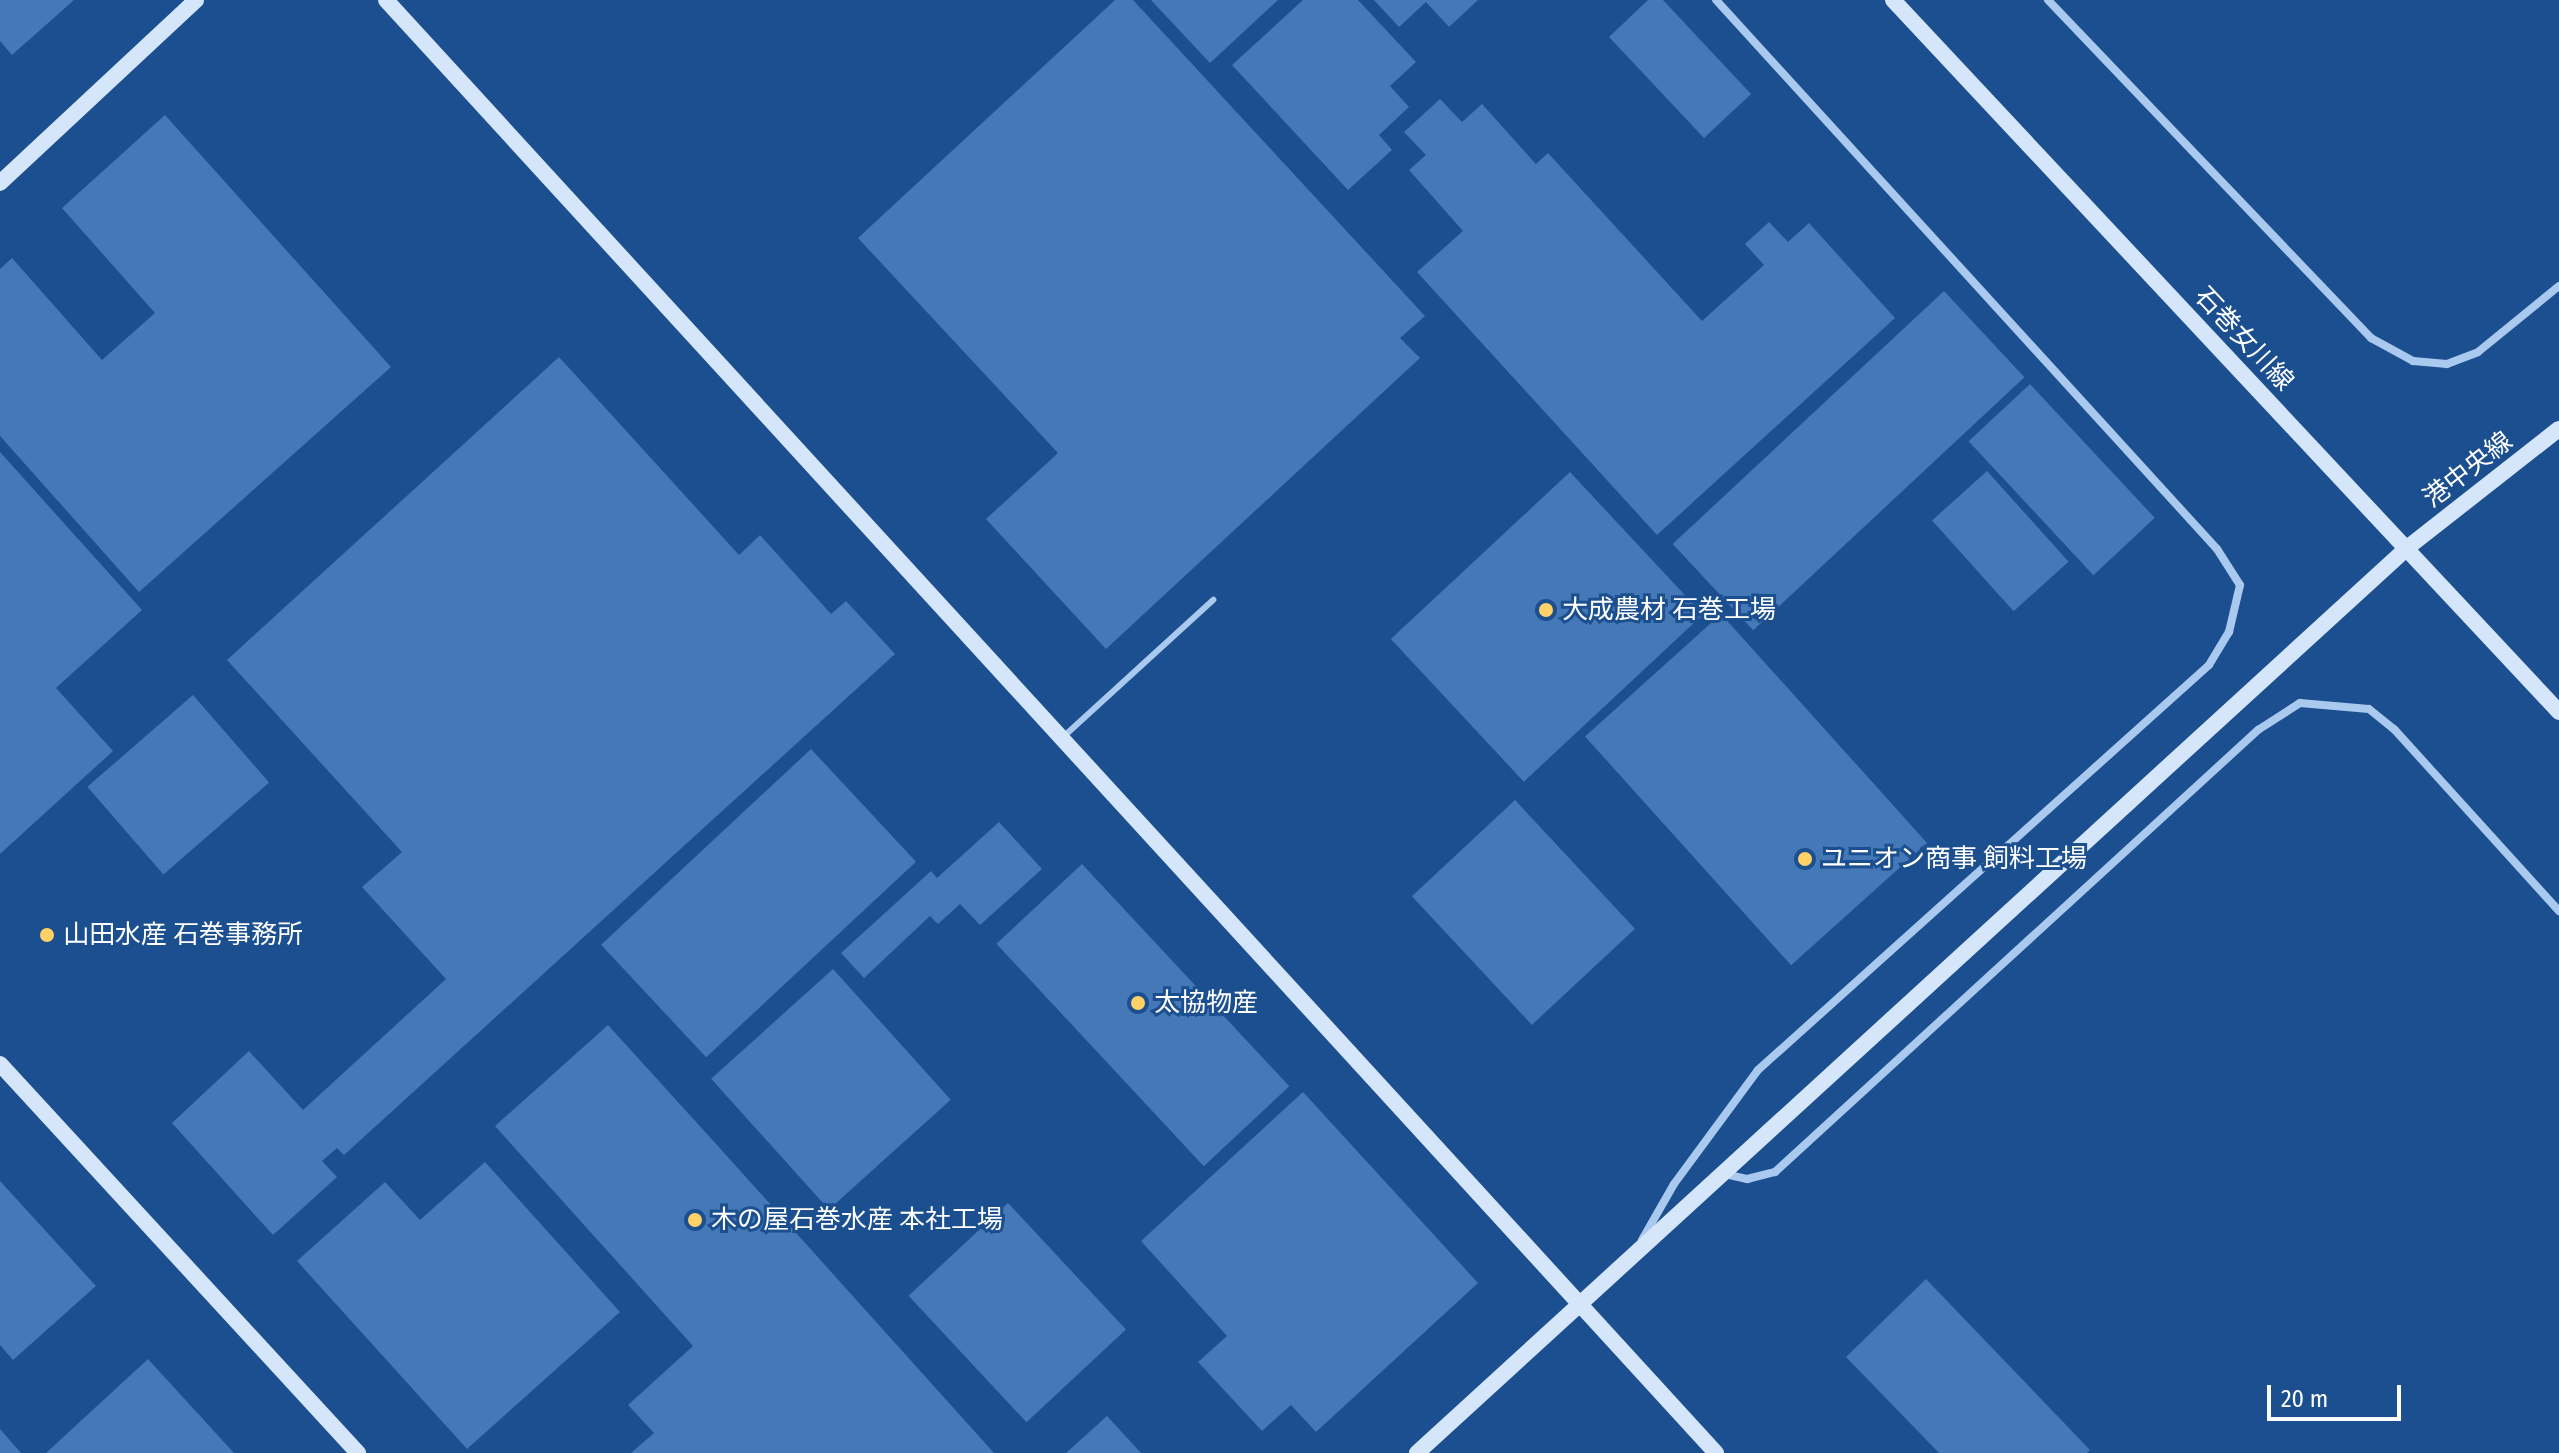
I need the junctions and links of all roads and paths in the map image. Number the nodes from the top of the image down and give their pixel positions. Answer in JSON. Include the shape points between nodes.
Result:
{"nodes":[{"id":1,"x":196,"y":0,"type":"edge"},
{"id":2,"x":386,"y":0,"type":"edge"},
{"id":3,"x":1716,"y":0,"type":"edge"},
{"id":4,"x":1893,"y":0,"type":"edge"},
{"id":5,"x":2048,"y":0,"type":"edge"},
{"id":6,"x":0,"y":183,"type":"edge"},
{"id":7,"x":2559,"y":286,"type":"edge"},
{"id":8,"x":2559,"y":429,"type":"edge"},
{"id":9,"x":2407,"y":548,"type":"junction"},
{"id":10,"x":1213,"y":600,"type":"dead end"},
{"id":11,"x":2559,"y":712,"type":"edge"},
{"id":12,"x":1061,"y":739,"type":"junction"},
{"id":13,"x":2559,"y":911,"type":"edge"},
{"id":14,"x":0,"y":1064,"type":"edge"},
{"id":15,"x":1718,"y":1172,"type":"junction"},
{"id":16,"x":1637,"y":1247,"type":"junction"},
{"id":17,"x":1577,"y":1303,"type":"junction"},
{"id":18,"x":358,"y":1453,"type":"edge"},
{"id":19,"x":1417,"y":1453,"type":"edge"},
{"id":20,"x":1716,"y":1453,"type":"edge"}],
"edges":[{"from":1,"to":6,"type":"street"},
{"from":2,"to":12,"type":"street"},
{"from":3,"to":16,"type":"street","via":[[2217,549],[2240,585],[2229,632],[2209,665],[1758,1070],[1674,1184]]},
{"from":4,"to":9,"type":"street","name":"石巻女川線"},
{"from":5,"to":7,"type":"street","via":[[2371,338],[2413,361],[2447,364],[2478,352]]},
{"from":8,"to":9,"type":"street","name":"港中央線"},
{"from":9,"to":11,"type":"street","name":"石巻女川線"},
{"from":9,"to":15,"type":"street","name":"港中央線"},
{"from":10,"to":12,"type":"lane"},
{"from":12,"to":17,"type":"street"},
{"from":13,"to":15,"type":"street","via":[[2394,729],[2369,709],[2300,703],[2258,730],[1775,1172],[1747,1179]]},
{"from":14,"to":18,"type":"street"},
{"from":15,"to":16,"type":"street","name":"港中央線"},
{"from":16,"to":17,"type":"street","name":"港中央線"},
{"from":17,"to":19,"type":"street","name":"港中央線"},
{"from":17,"to":20,"type":"street"}]}
